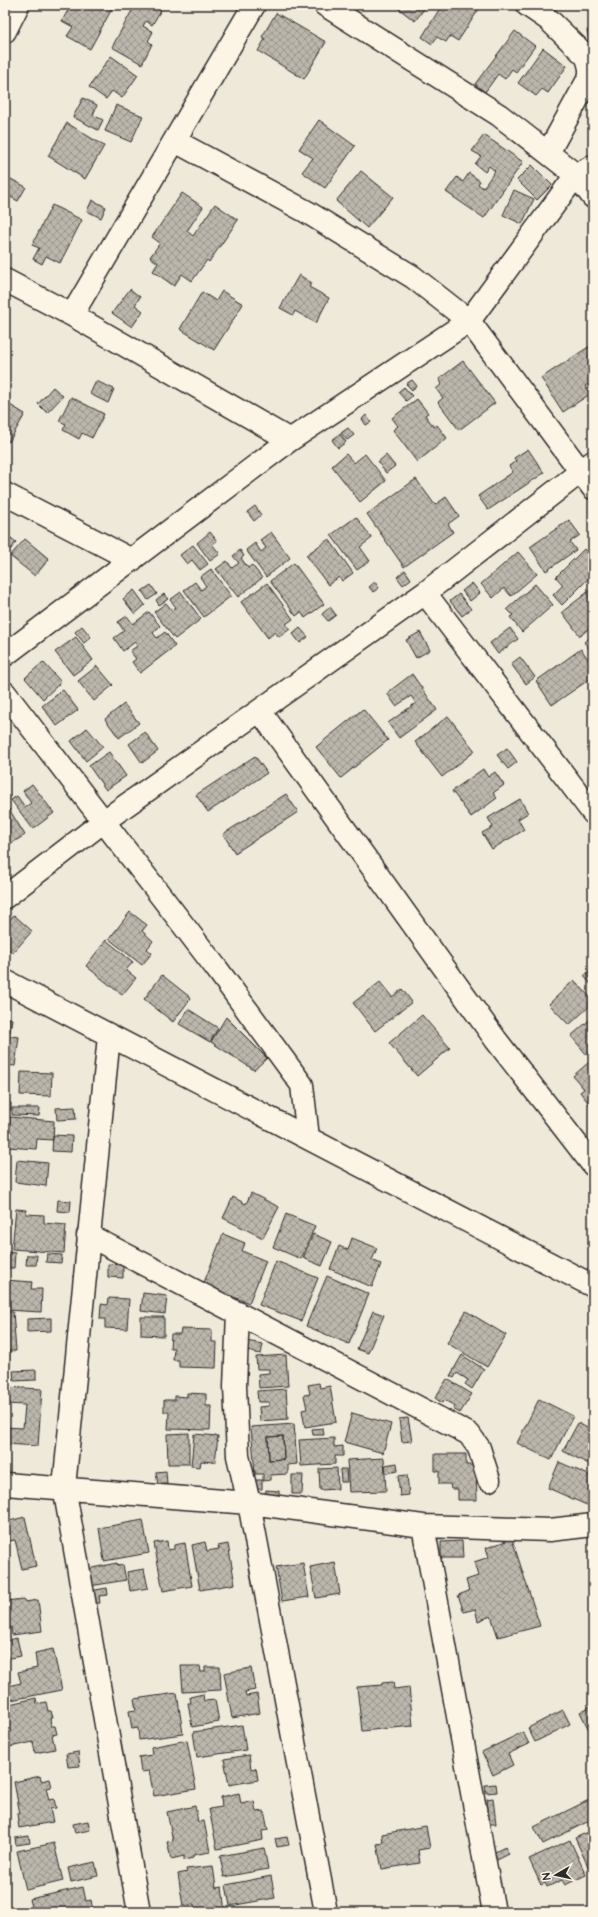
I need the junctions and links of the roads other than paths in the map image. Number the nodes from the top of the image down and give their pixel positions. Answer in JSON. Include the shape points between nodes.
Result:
{"nodes":[{"id":1,"x":18,"y":5,"type":"edge"},
{"id":2,"x":254,"y":5,"type":"edge"},
{"id":3,"x":325,"y":5,"type":"edge"},
{"id":4,"x":527,"y":5,"type":"edge"},
{"id":5,"x":5,"y":31,"type":"edge"},
{"id":6,"x":175,"y":141,"type":"junction"},
{"id":7,"x":548,"y":153,"type":"junction"},
{"id":8,"x":584,"y":171,"type":"edge"},
{"id":9,"x":593,"y":197,"type":"edge"},
{"id":10,"x":5,"y":280,"type":"edge"},
{"id":11,"x":72,"y":315,"type":"junction"},
{"id":12,"x":470,"y":321,"type":"junction"},
{"id":13,"x":290,"y":440,"type":"junction"},
{"id":14,"x":587,"y":466,"type":"edge"},
{"id":15,"x":593,"y":488,"type":"edge"},
{"id":16,"x":5,"y":494,"type":"edge"},
{"id":17,"x":132,"y":560,"type":"junction"},
{"id":18,"x":425,"y":593,"type":"junction"},
{"id":19,"x":5,"y":655,"type":"edge"},
{"id":20,"x":5,"y":693,"type":"edge"},
{"id":21,"x":260,"y":712,"type":"junction"},
{"id":22,"x":593,"y":813,"type":"edge"},
{"id":23,"x":104,"y":821,"type":"junction"},
{"id":24,"x":5,"y":897,"type":"edge"},
{"id":25,"x":5,"y":981,"type":"edge"},
{"id":26,"x":109,"y":1036,"type":"junction"},
{"id":27,"x":308,"y":1138,"type":"junction"},
{"id":28,"x":593,"y":1165,"type":"edge"},
{"id":29,"x":88,"y":1235,"type":"junction"},
{"id":30,"x":593,"y":1286,"type":"edge"},
{"id":31,"x":238,"y":1314,"type":"junction"},
{"id":32,"x":489,"y":1480,"type":"dead end"},
{"id":33,"x":5,"y":1484,"type":"edge"},
{"id":34,"x":64,"y":1487,"type":"junction"},
{"id":35,"x":249,"y":1503,"type":"junction"},
{"id":36,"x":593,"y":1525,"type":"edge"},
{"id":37,"x":423,"y":1526,"type":"junction"},
{"id":38,"x":139,"y":1912,"type":"edge"},
{"id":39,"x":326,"y":1912,"type":"edge"},
{"id":40,"x":494,"y":1912,"type":"edge"}],
"edges":[{"from":1,"to":5,"type":"street"},
{"from":2,"to":6,"type":"street"},
{"from":3,"to":7,"type":"street","via":[[499,115]]},
{"from":4,"to":7,"type":"street","via":[[549,20],[587,57],[590,68],[590,76]]},
{"from":6,"to":11,"type":"street"},
{"from":6,"to":12,"type":"street","via":[[320,220],[413,277]]},
{"from":7,"to":8,"type":"street"},
{"from":8,"to":9,"type":"street"},
{"from":8,"to":12,"type":"street"},
{"from":10,"to":11,"type":"street"},
{"from":11,"to":13,"type":"street"},
{"from":12,"to":13,"type":"street"},
{"from":12,"to":14,"type":"street"},
{"from":13,"to":17,"type":"street"},
{"from":14,"to":15,"type":"street"},
{"from":14,"to":18,"type":"street"},
{"from":16,"to":17,"type":"street"},
{"from":17,"to":19,"type":"street"},
{"from":18,"to":21,"type":"street"},
{"from":18,"to":22,"type":"street"},
{"from":20,"to":23,"type":"street"},
{"from":21,"to":23,"type":"street"},
{"from":21,"to":28,"type":"street","via":[[496,1040]]},
{"from":23,"to":24,"type":"street"},
{"from":23,"to":27,"type":"street","via":[[302,1085]]},
{"from":25,"to":26,"type":"street"},
{"from":26,"to":27,"type":"street"},
{"from":26,"to":29,"type":"street"},
{"from":27,"to":30,"type":"street"},
{"from":29,"to":31,"type":"street"},
{"from":29,"to":34,"type":"street"},
{"from":31,"to":32,"type":"street","via":[[469,1434],[479,1448]]},
{"from":31,"to":35,"type":"street","via":[[234,1386],[238,1456]]},
{"from":33,"to":34,"type":"street"},
{"from":34,"to":35,"type":"street"},
{"from":34,"to":38,"type":"street"},
{"from":35,"to":37,"type":"street"},
{"from":35,"to":39,"type":"street"},
{"from":36,"to":37,"type":"street","via":[[550,1530]]},
{"from":37,"to":40,"type":"street"}]}
